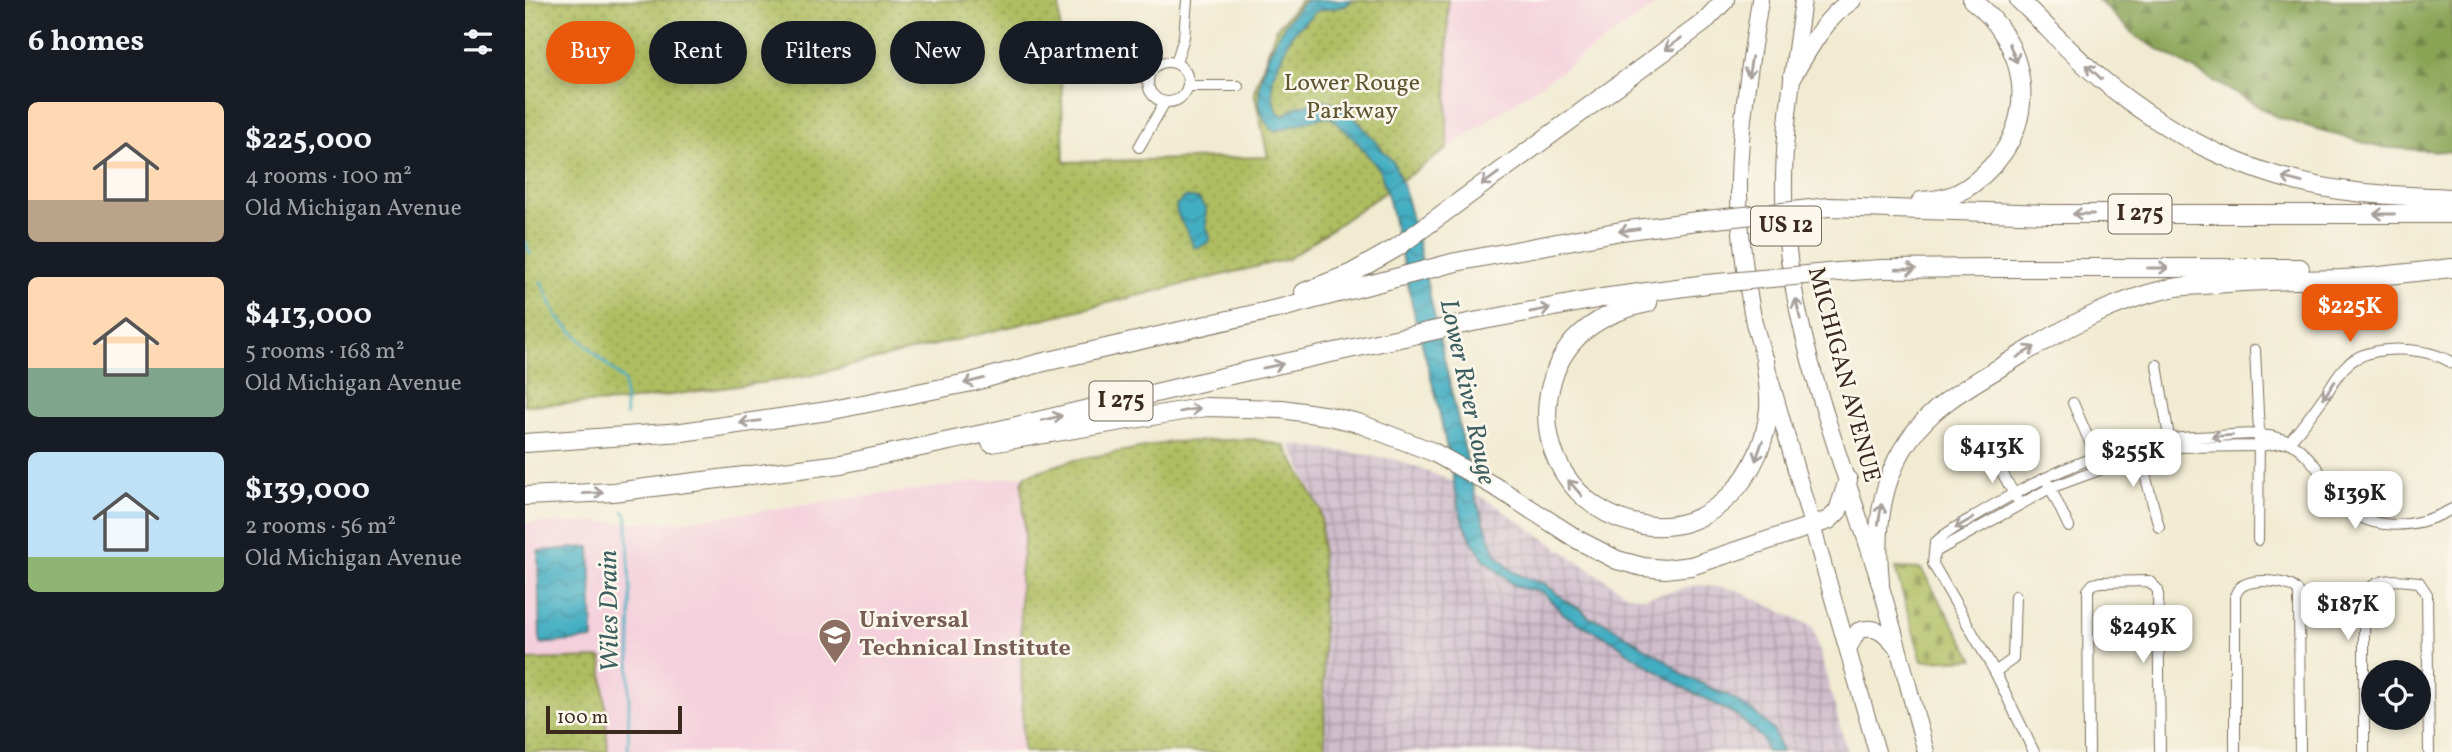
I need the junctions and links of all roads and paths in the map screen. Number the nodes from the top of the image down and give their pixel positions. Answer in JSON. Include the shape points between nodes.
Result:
{"nodes":[{"id":1,"x":1187,"y":0,"type":"edge"},
{"id":2,"x":1725,"y":0,"type":"edge"},
{"id":3,"x":1760,"y":0,"type":"edge"},
{"id":4,"x":1803,"y":0,"type":"edge"},
{"id":5,"x":1852,"y":0,"type":"edge"},
{"id":6,"x":1972,"y":0,"type":"edge"},
{"id":7,"x":2019,"y":0,"type":"edge"},
{"id":8,"x":1163,"y":63,"type":"edge"},
{"id":9,"x":1176,"y":63,"type":"junction"},
{"id":10,"x":1793,"y":75,"type":"junction"},
{"id":11,"x":1149,"y":84,"type":"edge"},
{"id":12,"x":1188,"y":86,"type":"junction"},
{"id":13,"x":1238,"y":86,"type":"dead end"},
{"id":14,"x":1165,"y":102,"type":"junction"},
{"id":15,"x":1139,"y":147,"type":"dead end"},
{"id":16,"x":2452,"y":198,"type":"edge"},
{"id":17,"x":1829,"y":207,"type":"junction"},
{"id":18,"x":2452,"y":214,"type":"edge"},
{"id":19,"x":2452,"y":268,"type":"edge"},
{"id":20,"x":1361,"y":278,"type":"junction"},
{"id":21,"x":1703,"y":285,"type":"junction"},
{"id":22,"x":2255,"y":350,"type":"dead end"},
{"id":23,"x":1765,"y":360,"type":"junction"},
{"id":24,"x":2452,"y":363,"type":"edge"},
{"id":25,"x":2157,"y":365,"type":"dead end"},
{"id":26,"x":2073,"y":403,"type":"dead end"},
{"id":27,"x":2259,"y":434,"type":"junction"},
{"id":28,"x":2170,"y":442,"type":"junction"},
{"id":29,"x":2289,"y":442,"type":"junction"},
{"id":30,"x":525,"y":443,"type":"edge"},
{"id":31,"x":2137,"y":444,"type":"junction"},
{"id":32,"x":2259,"y":446,"type":"junction"},
{"id":33,"x":1991,"y":452,"type":"dead end"},
{"id":34,"x":2140,"y":455,"type":"junction"},
{"id":35,"x":866,"y":460,"type":"junction"},
{"id":36,"x":2099,"y":463,"type":"junction"},
{"id":37,"x":1847,"y":480,"type":"junction"},
{"id":38,"x":2048,"y":484,"type":"junction"},
{"id":39,"x":2014,"y":493,"type":"junction"},
{"id":40,"x":525,"y":496,"type":"edge"},
{"id":41,"x":2019,"y":505,"type":"junction"},
{"id":42,"x":2452,"y":509,"type":"edge"},
{"id":43,"x":1814,"y":527,"type":"junction"},
{"id":44,"x":2069,"y":527,"type":"dead end"},
{"id":45,"x":2159,"y":527,"type":"dead end"},
{"id":46,"x":2258,"y":540,"type":"dead end"},
{"id":47,"x":1934,"y":556,"type":"junction"},
{"id":48,"x":1880,"y":582,"type":"junction"},
{"id":49,"x":2015,"y":596,"type":"dead end"},
{"id":50,"x":1848,"y":649,"type":"junction"},
{"id":51,"x":1898,"y":649,"type":"junction"},
{"id":52,"x":1995,"y":672,"type":"junction"},
{"id":53,"x":1877,"y":752,"type":"edge"},
{"id":54,"x":1926,"y":752,"type":"edge"},
{"id":55,"x":2034,"y":752,"type":"edge"},
{"id":56,"x":2089,"y":752,"type":"edge"},
{"id":57,"x":2160,"y":752,"type":"edge"},
{"id":58,"x":2235,"y":752,"type":"edge"},
{"id":59,"x":2300,"y":752,"type":"edge"},
{"id":60,"x":2364,"y":752,"type":"edge"},
{"id":61,"x":2429,"y":752,"type":"edge"}],
"edges":[{"from":1,"to":9,"type":"street"},
{"from":2,"to":20,"type":"highway","one_way":true,"via":[[1703,23]]},
{"from":3,"to":23,"type":"main road","number":"US 12","one_way":true,"via":[[1738,182],[1745,276]]},
{"from":4,"to":10,"type":"main road","name":"MICHIGAN AVENUE","number":"US 12"},
{"from":5,"to":10,"type":"highway","via":[[1811,43]]},
{"from":6,"to":17,"type":"highway","one_way":true,"via":[[2005,35],[2022,80],[2014,134],[1999,160],[1965,190],[1949,197]]},
{"from":16,"to":7,"type":"highway","one_way":true,"via":[[2320,187],[2214,152],[2137,107]]},
{"from":8,"to":9,"type":"street"},
{"from":9,"to":12,"type":"street","via":[[1186,72]]},
{"from":37,"to":10,"type":"main road","name":"MICHIGAN AVENUE","number":"US 12","one_way":true,"via":[[1790,272],[1784,185]]},
{"from":11,"to":14,"type":"street","via":[[1154,97]]},
{"from":12,"to":13,"type":"street"},
{"from":12,"to":14,"type":"street","via":[[1182,97]]},
{"from":14,"to":15,"type":"street"},
{"from":18,"to":17,"type":"highway","number":"I 275","one_way":true,"via":[[2049,214]]},
{"from":17,"to":20,"type":"highway","number":"I 275","one_way":true,"bridge":true,"via":[[1621,231]]},
{"from":21,"to":19,"type":"highway","number":"I 275","one_way":true,"bridge":true,"via":[[1881,269]]},
{"from":48,"to":19,"type":"highway","one_way":true,"via":[[1881,505],[1896,463],[1919,427],[1948,401],[2078,321],[2168,288]]},
{"from":20,"to":30,"type":"highway","one_way":true,"via":[[1098,344],[972,382],[828,411],[682,432]]},
{"from":23,"to":21,"type":"highway","one_way":true,"via":[[1769,407],[1761,449],[1745,479],[1724,502],[1679,522],[1644,525],[1609,514],[1571,484],[1554,454],[1546,424],[1549,389],[1570,344],[1613,312]]},
{"from":35,"to":21,"type":"highway","number":"I 275","one_way":true,"via":[[1473,323],[1602,298]]},
{"from":22,"to":27,"type":"street"},
{"from":23,"to":43,"type":"main road","number":"US 12"},
{"from":24,"to":29,"type":"street","one_way":true,"via":[[2409,350],[2355,359]]},
{"from":25,"to":28,"type":"street"},
{"from":26,"to":36,"type":"street"},
{"from":27,"to":28,"type":"street","one_way":true},
{"from":27,"to":29,"type":"street"},
{"from":27,"to":32,"type":"street"},
{"from":28,"to":31,"type":"street"},
{"from":28,"to":32,"type":"street"},
{"from":28,"to":34,"type":"street"},
{"from":29,"to":32,"type":"street"},
{"from":29,"to":42,"type":"street","via":[[2349,510],[2364,518],[2408,526]]},
{"from":31,"to":34,"type":"street"},
{"from":31,"to":36,"type":"street"},
{"from":32,"to":46,"type":"street"},
{"from":33,"to":39,"type":"street"},
{"from":34,"to":36,"type":"street"},
{"from":34,"to":45,"type":"street"},
{"from":40,"to":35,"type":"highway","number":"I 275","one_way":true,"via":[[613,492]]},
{"from":35,"to":43,"type":"highway","one_way":true,"via":[[920,456],[1206,407],[1282,409],[1358,423],[1433,452],[1628,564],[1665,569],[1691,566]]},
{"from":36,"to":38,"type":"street"},
{"from":37,"to":43,"type":"highway","via":[[1838,511]]},
{"from":37,"to":48,"type":"main road","name":"MICHIGAN AVENUE","number":"US 12"},
{"from":38,"to":39,"type":"street"},
{"from":38,"to":41,"type":"street"},
{"from":38,"to":44,"type":"street"},
{"from":39,"to":41,"type":"street"},
{"from":39,"to":47,"type":"street","one_way":true,"via":[[1942,537],[1935,543]]},
{"from":41,"to":47,"type":"street"},
{"from":43,"to":50,"type":"main road","number":"US 12"},
{"from":47,"to":52,"type":"street","via":[[1933,564]]},
{"from":48,"to":51,"type":"main road","name":"MICHIGAN AVENUE","number":"US 12"},
{"from":49,"to":52,"type":"street","via":[[2013,659]]},
{"from":50,"to":51,"type":"main road","via":[[1858,631],[1870,628],[1883,633]]},
{"from":50,"to":53,"type":"main road","number":"US 12"},
{"from":51,"to":54,"type":"main road","name":"MICHIGAN AVENUE","number":"US 12"},
{"from":52,"to":55,"type":"street"},
{"from":56,"to":57,"type":"street","via":[[2087,593],[2097,583],[2149,581],[2158,590]]},
{"from":58,"to":59,"type":"street","via":[[2235,596],[2244,584],[2267,583],[2290,584],[2299,593]]},
{"from":60,"to":61,"type":"street","via":[[2364,598],[2375,582],[2419,582],[2427,594]]}]}
